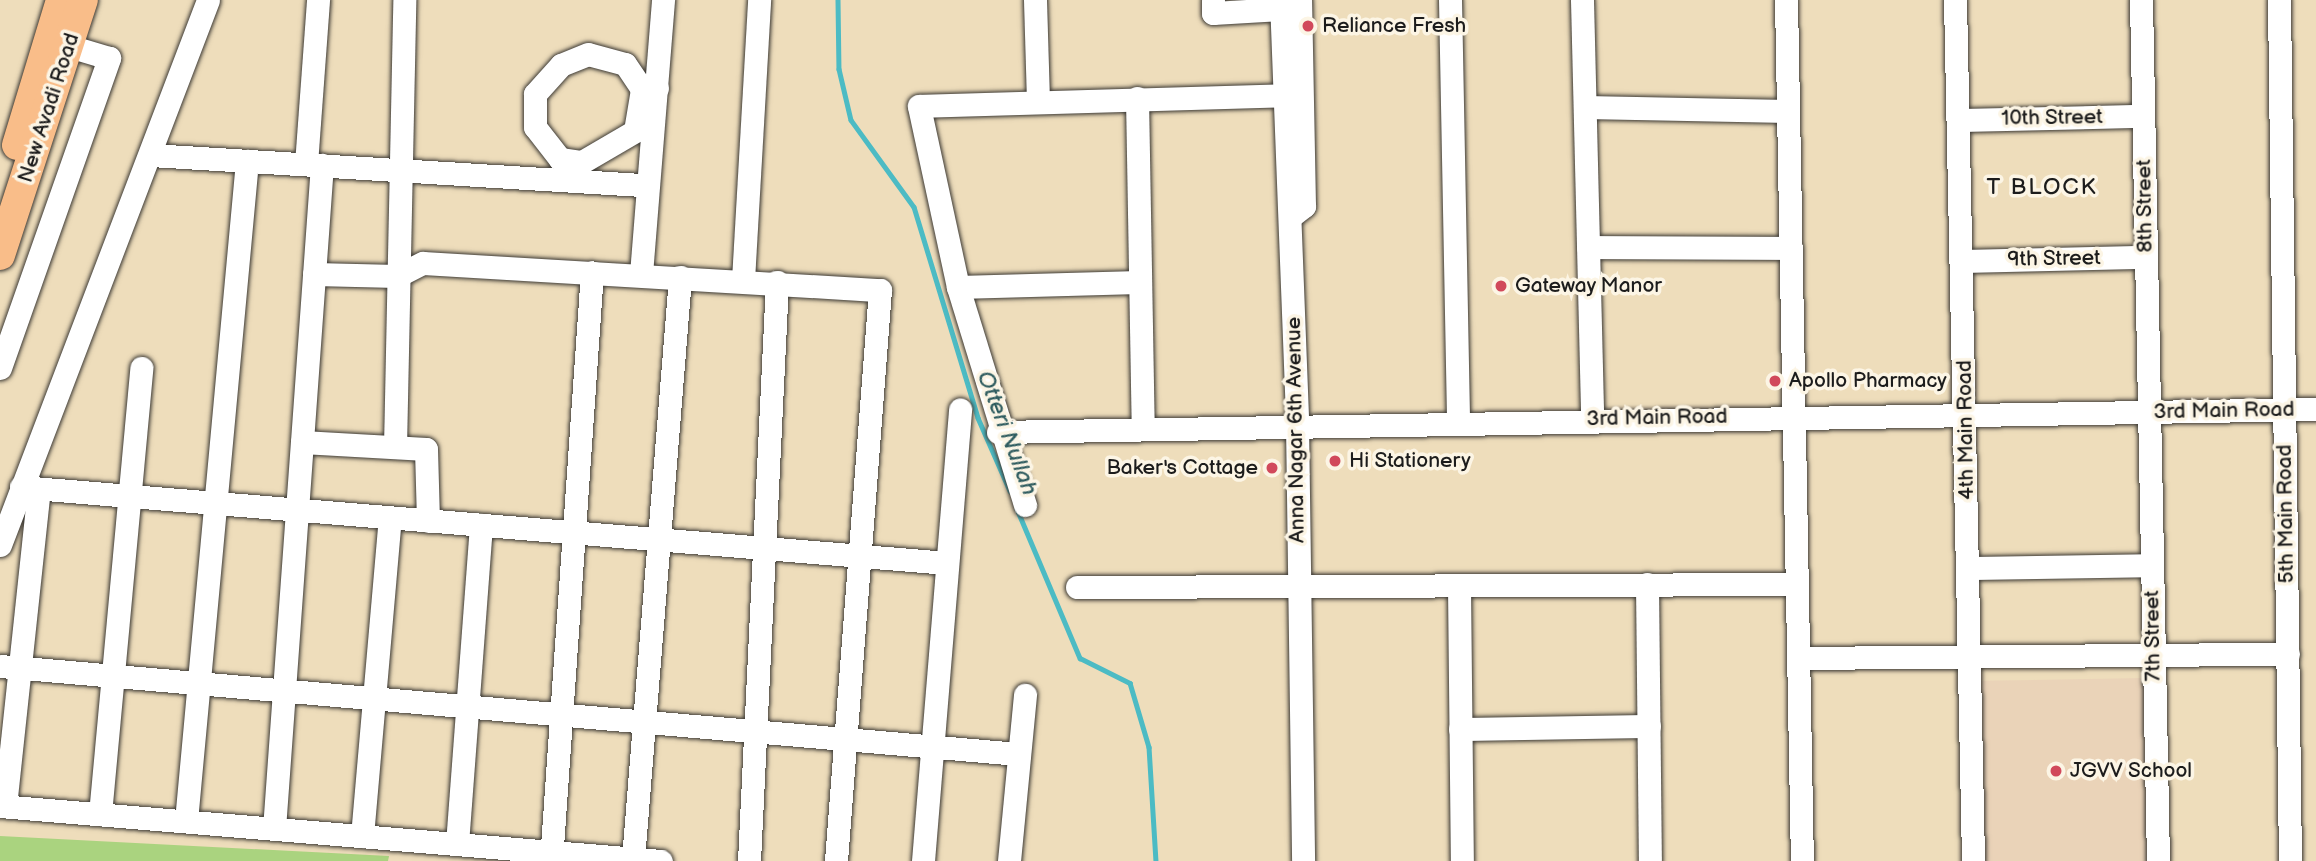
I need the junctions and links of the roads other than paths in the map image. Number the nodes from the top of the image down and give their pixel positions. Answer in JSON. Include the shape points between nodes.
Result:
{"nodes":[{"id":1,"x":61,"y":0,"type":"edge"},
{"id":2,"x":83,"y":0,"type":"edge"},
{"id":3,"x":208,"y":0,"type":"edge"},
{"id":4,"x":317,"y":0,"type":"edge"},
{"id":5,"x":404,"y":0,"type":"edge"},
{"id":6,"x":663,"y":0,"type":"edge"},
{"id":7,"x":759,"y":0,"type":"edge"},
{"id":8,"x":1035,"y":0,"type":"edge"},
{"id":9,"x":1213,"y":0,"type":"edge"},
{"id":10,"x":1450,"y":0,"type":"edge"},
{"id":11,"x":1582,"y":0,"type":"edge"},
{"id":12,"x":1786,"y":0,"type":"edge"},
{"id":13,"x":1955,"y":0,"type":"edge"},
{"id":14,"x":2141,"y":0,"type":"edge"},
{"id":15,"x":2279,"y":0,"type":"edge"},
{"id":16,"x":1287,"y":3,"type":"edge"},
{"id":17,"x":69,"y":46,"type":"junction"},
{"id":18,"x":649,"y":88,"type":"junction"},
{"id":19,"x":1282,"y":95,"type":"junction"},
{"id":20,"x":1137,"y":98,"type":"junction"},
{"id":21,"x":1038,"y":100,"type":"junction"},
{"id":22,"x":1585,"y":107,"type":"junction"},
{"id":23,"x":1788,"y":111,"type":"junction"},
{"id":24,"x":2143,"y":116,"type":"junction"},
{"id":25,"x":1961,"y":120,"type":"junction"},
{"id":26,"x":151,"y":155,"type":"junction"},
{"id":27,"x":247,"y":160,"type":"junction"},
{"id":28,"x":314,"y":165,"type":"junction"},
{"id":29,"x":398,"y":170,"type":"junction"},
{"id":30,"x":648,"y":185,"type":"junction"},
{"id":31,"x":0,"y":195,"type":"edge"},
{"id":32,"x":1290,"y":217,"type":"junction"},
{"id":33,"x":1588,"y":247,"type":"junction"},
{"id":34,"x":1791,"y":248,"type":"junction"},
{"id":35,"x":0,"y":254,"type":"edge"},
{"id":36,"x":2146,"y":257,"type":"junction"},
{"id":37,"x":1963,"y":261,"type":"junction"},
{"id":38,"x":592,"y":272,"type":"junction"},
{"id":39,"x":314,"y":274,"type":"junction"},
{"id":40,"x":641,"y":274,"type":"junction"},
{"id":41,"x":397,"y":276,"type":"junction"},
{"id":42,"x":680,"y":277,"type":"junction"},
{"id":43,"x":743,"y":280,"type":"junction"},
{"id":44,"x":778,"y":282,"type":"junction"},
{"id":45,"x":1139,"y":282,"type":"junction"},
{"id":46,"x":958,"y":288,"type":"junction"},
{"id":47,"x":0,"y":368,"type":"edge"},
{"id":48,"x":141,"y":368,"type":"dead end"},
{"id":49,"x":2316,"y":409,"type":"edge"},
{"id":50,"x":960,"y":410,"type":"dead end"},
{"id":51,"x":2285,"y":410,"type":"junction"},
{"id":52,"x":2149,"y":411,"type":"junction"},
{"id":53,"x":1794,"y":416,"type":"junction"},
{"id":54,"x":1966,"y":416,"type":"junction"},
{"id":55,"x":1592,"y":419,"type":"junction"},
{"id":56,"x":1458,"y":422,"type":"junction"},
{"id":57,"x":1297,"y":424,"type":"junction"},
{"id":58,"x":1143,"y":428,"type":"junction"},
{"id":59,"x":998,"y":432,"type":"junction"},
{"id":60,"x":302,"y":442,"type":"junction"},
{"id":61,"x":395,"y":447,"type":"junction"},
{"id":62,"x":30,"y":488,"type":"junction"},
{"id":63,"x":128,"y":496,"type":"junction"},
{"id":64,"x":215,"y":503,"type":"junction"},
{"id":65,"x":1025,"y":505,"type":"dead end"},
{"id":66,"x":297,"y":510,"type":"junction"},
{"id":67,"x":390,"y":518,"type":"junction"},
{"id":68,"x":428,"y":521,"type":"junction"},
{"id":69,"x":481,"y":525,"type":"junction"},
{"id":70,"x":574,"y":533,"type":"junction"},
{"id":71,"x":659,"y":540,"type":"junction"},
{"id":72,"x":0,"y":545,"type":"edge"},
{"id":73,"x":762,"y":547,"type":"junction"},
{"id":74,"x":861,"y":556,"type":"junction"},
{"id":75,"x":947,"y":564,"type":"junction"},
{"id":76,"x":2152,"y":565,"type":"junction"},
{"id":77,"x":1968,"y":568,"type":"junction"},
{"id":78,"x":1647,"y":584,"type":"junction"},
{"id":79,"x":1797,"y":584,"type":"junction"},
{"id":80,"x":1299,"y":586,"type":"junction"},
{"id":81,"x":1459,"y":586,"type":"junction"},
{"id":82,"x":1077,"y":587,"type":"dead end"},
{"id":83,"x":2154,"y":654,"type":"junction"},
{"id":84,"x":2288,"y":654,"type":"junction"},
{"id":85,"x":1798,"y":658,"type":"junction"},
{"id":86,"x":1970,"y":659,"type":"junction"},
{"id":87,"x":10,"y":667,"type":"edge"},
{"id":88,"x":112,"y":675,"type":"junction"},
{"id":89,"x":198,"y":683,"type":"junction"},
{"id":90,"x":285,"y":690,"type":"junction"},
{"id":91,"x":1025,"y":695,"type":"dead end"},
{"id":92,"x":374,"y":698,"type":"junction"},
{"id":93,"x":468,"y":706,"type":"junction"},
{"id":94,"x":561,"y":714,"type":"junction"},
{"id":95,"x":644,"y":721,"type":"junction"},
{"id":96,"x":1648,"y":726,"type":"junction"},
{"id":97,"x":1461,"y":729,"type":"junction"},
{"id":98,"x":756,"y":731,"type":"junction"},
{"id":99,"x":846,"y":738,"type":"junction"},
{"id":100,"x":933,"y":746,"type":"junction"},
{"id":101,"x":1019,"y":754,"type":"junction"},
{"id":102,"x":3,"y":806,"type":"edge"},
{"id":103,"x":100,"y":814,"type":"junction"},
{"id":104,"x":186,"y":821,"type":"junction"},
{"id":105,"x":274,"y":829,"type":"junction"},
{"id":106,"x":362,"y":836,"type":"junction"},
{"id":107,"x":457,"y":844,"type":"junction"},
{"id":108,"x":551,"y":856,"type":"edge"},
{"id":109,"x":633,"y":859,"type":"junction"},
{"id":110,"x":660,"y":861,"type":"edge"},
{"id":111,"x":749,"y":861,"type":"edge"},
{"id":112,"x":836,"y":861,"type":"edge"},
{"id":113,"x":923,"y":861,"type":"edge"},
{"id":114,"x":1009,"y":861,"type":"edge"},
{"id":115,"x":1303,"y":861,"type":"edge"},
{"id":116,"x":1462,"y":861,"type":"edge"},
{"id":117,"x":1650,"y":861,"type":"edge"},
{"id":118,"x":1802,"y":861,"type":"edge"},
{"id":119,"x":1973,"y":861,"type":"edge"},
{"id":120,"x":2158,"y":861,"type":"edge"},
{"id":121,"x":2290,"y":861,"type":"edge"}],
"edges":[{"from":1,"to":31,"type":"main road","name":"New Avadi Road"},
{"from":2,"to":17,"type":"main road","name":"New Avadi Road"},
{"from":3,"to":26,"type":"street"},
{"from":4,"to":28,"type":"street"},
{"from":5,"to":29,"type":"street"},
{"from":6,"to":18,"type":"street"},
{"from":7,"to":43,"type":"street"},
{"from":8,"to":21,"type":"street"},
{"from":9,"to":16,"type":"street","via":[[1213,13]]},
{"from":10,"to":56,"type":"street"},
{"from":11,"to":22,"type":"street"},
{"from":12,"to":23,"type":"street"},
{"from":13,"to":25,"type":"street","name":"4th Main Road"},
{"from":14,"to":24,"type":"street","name":"8th Street"},
{"from":15,"to":51,"type":"street","name":"5th Main Road"},
{"from":16,"to":19,"type":"street","name":"Anna Nagar 6th Avenue"},
{"from":16,"to":32,"type":"street","via":[[1304,206]]},
{"from":17,"to":35,"type":"main road","name":"New Avadi Road"},
{"from":17,"to":47,"type":"street","via":[[109,58]]},
{"from":18,"to":18,"type":"street","via":[[635,131],[582,162],[560,159],[535,127],[535,94],[561,65],[588,54],[625,64]]},
{"from":18,"to":30,"type":"street"},
{"from":19,"to":20,"type":"street"},
{"from":19,"to":32,"type":"street","name":"Anna Nagar 6th Avenue"},
{"from":20,"to":21,"type":"street"},
{"from":20,"to":45,"type":"street"},
{"from":21,"to":46,"type":"street","via":[[919,106]]},
{"from":22,"to":23,"type":"street"},
{"from":22,"to":33,"type":"street"},
{"from":23,"to":34,"type":"street"},
{"from":24,"to":25,"type":"street","name":"10th Street"},
{"from":24,"to":36,"type":"street","name":"8th Street"},
{"from":25,"to":37,"type":"street","name":"4th Main Road"},
{"from":26,"to":27,"type":"street"},
{"from":26,"to":62,"type":"street"},
{"from":27,"to":28,"type":"street"},
{"from":27,"to":64,"type":"street"},
{"from":28,"to":29,"type":"street"},
{"from":28,"to":39,"type":"street"},
{"from":29,"to":30,"type":"street"},
{"from":29,"to":41,"type":"street"},
{"from":30,"to":40,"type":"street"},
{"from":32,"to":57,"type":"street","name":"Anna Nagar 6th Avenue"},
{"from":33,"to":34,"type":"street"},
{"from":33,"to":55,"type":"street"},
{"from":34,"to":53,"type":"street"},
{"from":36,"to":37,"type":"street","name":"9th Street"},
{"from":36,"to":52,"type":"street","name":"8th Street"},
{"from":37,"to":54,"type":"street","name":"4th Main Road"},
{"from":38,"to":40,"type":"street"},
{"from":38,"to":41,"type":"street","via":[[423,263]]},
{"from":38,"to":70,"type":"street"},
{"from":39,"to":41,"type":"street"},
{"from":39,"to":60,"type":"street"},
{"from":40,"to":42,"type":"street"},
{"from":41,"to":61,"type":"street"},
{"from":42,"to":43,"type":"street"},
{"from":42,"to":71,"type":"street"},
{"from":43,"to":44,"type":"street"},
{"from":44,"to":73,"type":"street"},
{"from":44,"to":74,"type":"street","via":[[880,289]]},
{"from":45,"to":46,"type":"street"},
{"from":45,"to":58,"type":"street"},
{"from":46,"to":59,"type":"street"},
{"from":48,"to":63,"type":"street"},
{"from":49,"to":51,"type":"street","name":"3rd Main Road"},
{"from":50,"to":75,"type":"street"},
{"from":51,"to":52,"type":"street","name":"3rd Main Road"},
{"from":51,"to":84,"type":"street","name":"5th Main Road"},
{"from":52,"to":54,"type":"street","name":"3rd Main Road"},
{"from":52,"to":76,"type":"street","name":"7th Street"},
{"from":53,"to":54,"type":"street","name":"3rd Main Road"},
{"from":53,"to":55,"type":"street","name":"3rd Main Road"},
{"from":53,"to":79,"type":"street"},
{"from":54,"to":77,"type":"street","name":"4th Main Road"},
{"from":55,"to":56,"type":"street","name":"3rd Main Road"},
{"from":56,"to":57,"type":"street","name":"3rd Main Road"},
{"from":57,"to":58,"type":"street","name":"3rd Main Road"},
{"from":57,"to":80,"type":"street","name":"Anna Nagar 6th Avenue"},
{"from":58,"to":59,"type":"street","name":"3rd Main Road"},
{"from":59,"to":65,"type":"street"},
{"from":60,"to":61,"type":"street"},
{"from":60,"to":66,"type":"street"},
{"from":61,"to":68,"type":"street","via":[[429,450]]},
{"from":62,"to":63,"type":"street"},
{"from":62,"to":72,"type":"street"},
{"from":62,"to":87,"type":"street"},
{"from":63,"to":64,"type":"street"},
{"from":63,"to":88,"type":"street"},
{"from":64,"to":66,"type":"street"},
{"from":64,"to":89,"type":"street"},
{"from":66,"to":67,"type":"street"},
{"from":66,"to":90,"type":"street"},
{"from":67,"to":68,"type":"street"},
{"from":67,"to":92,"type":"street"},
{"from":68,"to":69,"type":"street"},
{"from":69,"to":70,"type":"street"},
{"from":69,"to":93,"type":"street"},
{"from":70,"to":71,"type":"street"},
{"from":70,"to":94,"type":"street"},
{"from":71,"to":73,"type":"street"},
{"from":71,"to":95,"type":"street"},
{"from":73,"to":74,"type":"street"},
{"from":73,"to":98,"type":"street"},
{"from":74,"to":75,"type":"street"},
{"from":74,"to":99,"type":"street"},
{"from":75,"to":100,"type":"street"},
{"from":76,"to":77,"type":"street"},
{"from":76,"to":83,"type":"street","name":"7th Street"},
{"from":77,"to":86,"type":"street","name":"4th Main Road"},
{"from":78,"to":79,"type":"street"},
{"from":78,"to":81,"type":"street"},
{"from":78,"to":96,"type":"street"},
{"from":79,"to":85,"type":"street"},
{"from":80,"to":81,"type":"street"},
{"from":80,"to":82,"type":"street"},
{"from":80,"to":115,"type":"street","name":"Anna Nagar 6th Avenue"},
{"from":81,"to":97,"type":"street"},
{"from":83,"to":84,"type":"street"},
{"from":83,"to":86,"type":"street"},
{"from":83,"to":120,"type":"street","name":"7th Street"},
{"from":84,"to":121,"type":"street","name":"5th Main Road"},
{"from":85,"to":86,"type":"street"},
{"from":85,"to":118,"type":"street"},
{"from":86,"to":119,"type":"street","name":"4th Main Road"},
{"from":87,"to":88,"type":"street"},
{"from":87,"to":102,"type":"street"},
{"from":88,"to":89,"type":"street"},
{"from":88,"to":103,"type":"street"},
{"from":89,"to":90,"type":"street"},
{"from":89,"to":104,"type":"street"},
{"from":90,"to":92,"type":"street"},
{"from":90,"to":105,"type":"street"},
{"from":91,"to":101,"type":"street"},
{"from":92,"to":93,"type":"street"},
{"from":92,"to":106,"type":"street"},
{"from":93,"to":94,"type":"street"},
{"from":93,"to":107,"type":"street"},
{"from":94,"to":95,"type":"street"},
{"from":94,"to":108,"type":"street"},
{"from":95,"to":98,"type":"street"},
{"from":95,"to":109,"type":"street"},
{"from":96,"to":97,"type":"street"},
{"from":96,"to":117,"type":"street"},
{"from":97,"to":116,"type":"street"},
{"from":98,"to":99,"type":"street"},
{"from":98,"to":111,"type":"street"},
{"from":99,"to":100,"type":"street"},
{"from":99,"to":112,"type":"street"},
{"from":100,"to":101,"type":"street"},
{"from":100,"to":113,"type":"street"},
{"from":101,"to":114,"type":"street"},
{"from":102,"to":103,"type":"street"},
{"from":103,"to":104,"type":"street"},
{"from":104,"to":105,"type":"street"},
{"from":105,"to":106,"type":"street"},
{"from":106,"to":107,"type":"street"},
{"from":107,"to":108,"type":"street"},
{"from":108,"to":109,"type":"street"},
{"from":109,"to":110,"type":"street"}]}
